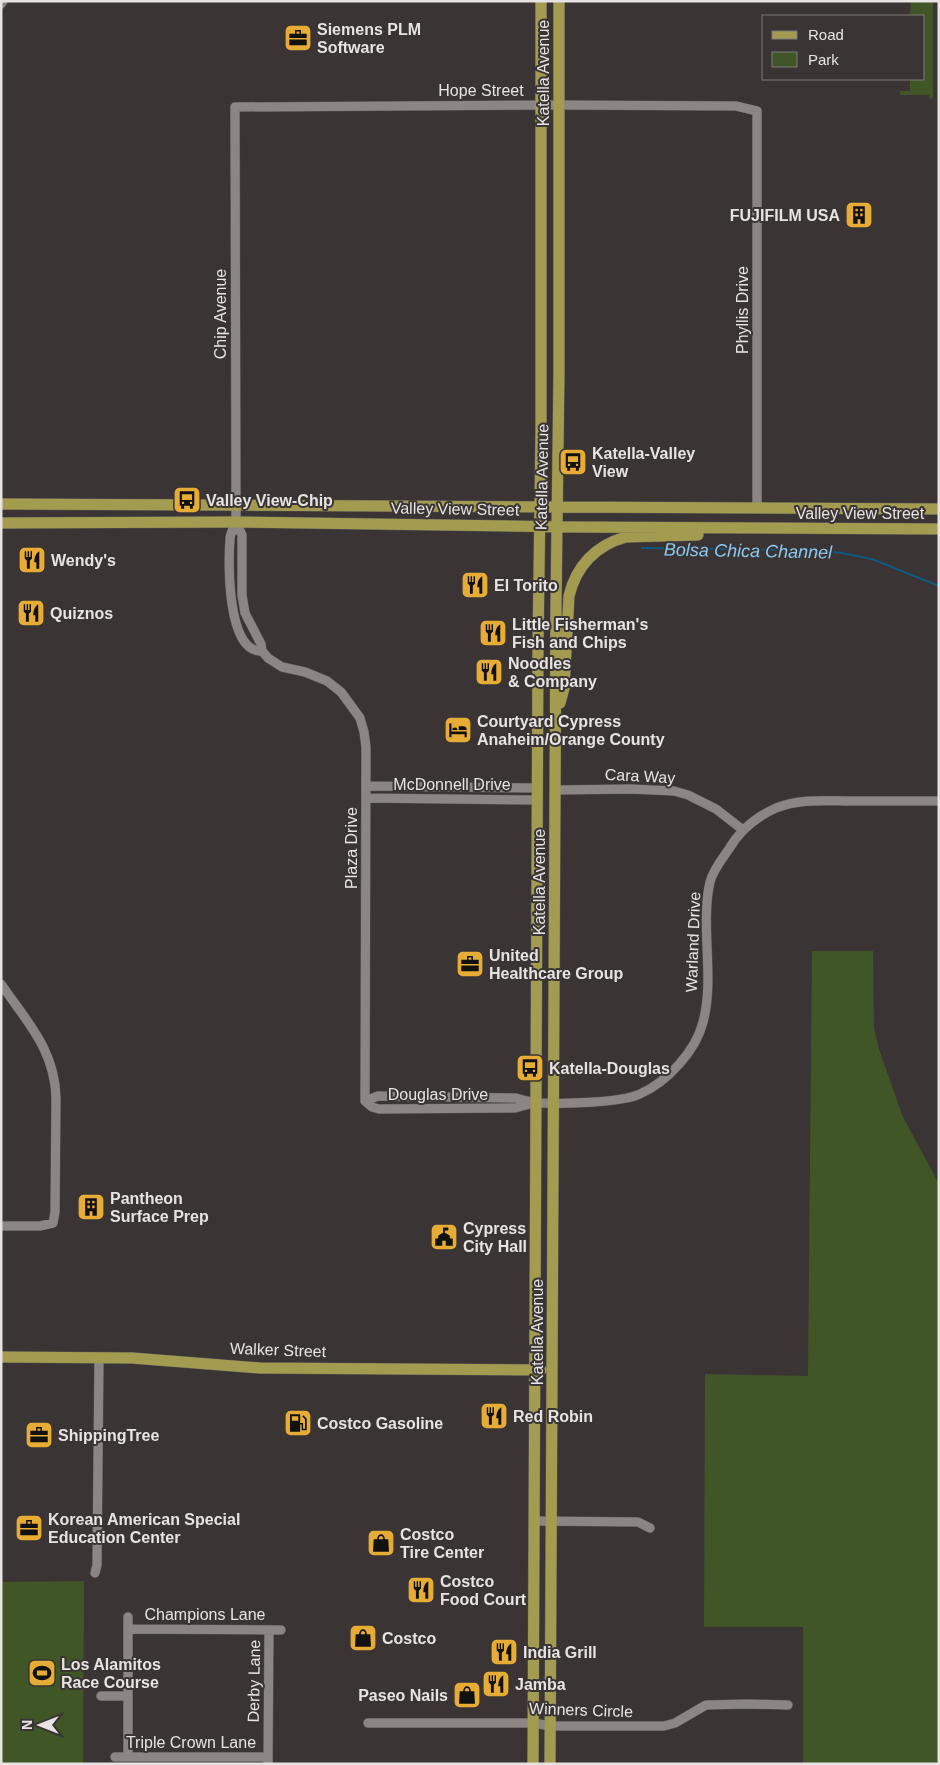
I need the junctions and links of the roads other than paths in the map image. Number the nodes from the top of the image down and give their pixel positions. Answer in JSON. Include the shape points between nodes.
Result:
{"nodes":[{"id":1,"x":541,"y":1,"type":"edge"},
{"id":2,"x":559,"y":1,"type":"edge"},
{"id":3,"x":558,"y":104,"type":"junction"},
{"id":4,"x":541,"y":105,"type":"junction"},
{"id":5,"x":235,"y":107,"type":"joint"},
{"id":6,"x":757,"y":112,"type":"joint"},
{"id":7,"x":1,"y":504,"type":"edge"},
{"id":8,"x":236,"y":506,"type":"junction"},
{"id":9,"x":540,"y":507,"type":"junction"},
{"id":10,"x":558,"y":507,"type":"junction"},
{"id":11,"x":757,"y":508,"type":"junction"},
{"id":12,"x":939,"y":509,"type":"edge"},
{"id":13,"x":236,"y":522,"type":"junction"},
{"id":14,"x":1,"y":523,"type":"edge"},
{"id":15,"x":540,"y":526,"type":"junction"},
{"id":16,"x":557,"y":527,"type":"junction"},
{"id":17,"x":748,"y":528,"type":"junction"},
{"id":18,"x":939,"y":529,"type":"edge"},
{"id":19,"x":556,"y":716,"type":"junction"},
{"id":20,"x":538,"y":764,"type":"junction"},
{"id":21,"x":366,"y":786,"type":"junction"},
{"id":22,"x":538,"y":788,"type":"junction"},
{"id":23,"x":556,"y":790,"type":"junction"},
{"id":24,"x":366,"y":798,"type":"junction"},
{"id":25,"x":538,"y":800,"type":"junction"},
{"id":26,"x":939,"y":801,"type":"edge"},
{"id":27,"x":556,"y":808,"type":"junction"},
{"id":28,"x":743,"y":830,"type":"junction"},
{"id":29,"x":1,"y":984,"type":"edge"},
{"id":30,"x":365,"y":1101,"type":"joint"},
{"id":31,"x":536,"y":1103,"type":"junction"},
{"id":32,"x":554,"y":1103,"type":"junction"},
{"id":33,"x":1,"y":1226,"type":"edge"},
{"id":34,"x":1,"y":1356,"type":"edge"},
{"id":35,"x":99,"y":1358,"type":"junction"},
{"id":36,"x":536,"y":1370,"type":"junction"},
{"id":37,"x":553,"y":1370,"type":"junction"},
{"id":38,"x":534,"y":1521,"type":"junction"},
{"id":39,"x":552,"y":1521,"type":"junction"},
{"id":40,"x":650,"y":1528,"type":"dead end"},
{"id":41,"x":95,"y":1573,"type":"dead end"},
{"id":42,"x":128,"y":1617,"type":"dead end"},
{"id":43,"x":128,"y":1629,"type":"junction"},
{"id":44,"x":270,"y":1630,"type":"junction"},
{"id":45,"x":281,"y":1630,"type":"dead end"},
{"id":46,"x":101,"y":1696,"type":"dead end"},
{"id":47,"x":128,"y":1696,"type":"junction"},
{"id":48,"x":788,"y":1705,"type":"dead end"},
{"id":49,"x":534,"y":1723,"type":"junction"},
{"id":50,"x":368,"y":1724,"type":"dead end"},
{"id":51,"x":550,"y":1726,"type":"junction"},
{"id":52,"x":128,"y":1756,"type":"junction"},
{"id":53,"x":115,"y":1757,"type":"dead end"},
{"id":54,"x":268,"y":1760,"type":"edge"},
{"id":55,"x":533,"y":1764,"type":"edge"},
{"id":56,"x":550,"y":1764,"type":"edge"}],
"edges":[{"from":1,"to":4,"type":"main road","name":"Katella Avenue"},
{"from":2,"to":3,"type":"main road","name":"Katella Avenue"},
{"from":3,"to":4,"type":"street","name":"Hope Street"},
{"from":3,"to":6,"type":"street","name":"Hope Street","via":[[736,106]]},
{"from":3,"to":10,"type":"main road","name":"Katella Avenue"},
{"from":4,"to":5,"type":"street","name":"Hope Street"},
{"from":4,"to":9,"type":"main road","name":"Katella Avenue"},
{"from":5,"to":8,"type":"street","name":"Chip Avenue"},
{"from":6,"to":11,"type":"street","name":"Phyllis Drive"},
{"from":7,"to":8,"type":"main road","name":"Valley View Street"},
{"from":8,"to":9,"type":"main road","name":"Valley View Street"},
{"from":8,"to":13,"type":"street","name":"Chip Avenue"},
{"from":9,"to":10,"type":"main road","name":"Valley View Street"},
{"from":9,"to":15,"type":"main road","name":"Katella Avenue"},
{"from":10,"to":11,"type":"main road","name":"Valley View Street"},
{"from":10,"to":16,"type":"main road","name":"Katella Avenue"},
{"from":11,"to":12,"type":"main road","name":"Valley View Street"},
{"from":13,"to":14,"type":"main road","name":"Valley View Street"},
{"from":13,"to":15,"type":"main road","name":"Valley View Street"},
{"from":13,"to":21,"type":"street","name":"Plaza Drive","via":[[230,537],[233,616],[248,646],[256,652],[262,651],[282,666],[327,681],[342,692],[360,718],[364,732]]},
{"from":15,"to":16,"type":"main road","name":"Valley View Street"},
{"from":15,"to":20,"type":"main road","name":"Katella Avenue"},
{"from":16,"to":17,"type":"main road","name":"Valley View Street"},
{"from":16,"to":19,"type":"main road","name":"Katella Avenue"},
{"from":17,"to":18,"type":"main road","name":"Valley View Street"},
{"from":17,"to":19,"type":"main road","via":[[734,534],[626,537],[607,543],[588,558],[575,577],[569,596],[564,688]]},
{"from":19,"to":23,"type":"main road","name":"Katella Avenue"},
{"from":20,"to":22,"type":"main road","name":"Katella Avenue"},
{"from":20,"to":23,"type":"main road","via":[[550,786]]},
{"from":21,"to":22,"type":"street","name":"McDonnell Drive"},
{"from":21,"to":24,"type":"street","name":"Plaza Drive"},
{"from":22,"to":25,"type":"main road","name":"Katella Avenue"},
{"from":22,"to":27,"type":"main road","via":[[545,791]]},
{"from":23,"to":27,"type":"main road","name":"Katella Avenue"},
{"from":23,"to":28,"type":"street","name":"Cara Way","via":[[674,791],[716,809]]},
{"from":24,"to":25,"type":"street","name":"McDonnell Drive"},
{"from":24,"to":30,"type":"street","name":"Plaza Drive"},
{"from":25,"to":31,"type":"main road","name":"Katella Avenue"},
{"from":26,"to":28,"type":"street","name":"Warland Drive","via":[[805,801],[777,808]]},
{"from":27,"to":32,"type":"main road","name":"Katella Avenue"},
{"from":28,"to":32,"type":"street","name":"Warland Drive","via":[[711,881],[703,1023],[696,1040],[676,1069],[639,1095],[613,1100]]},
{"from":29,"to":33,"type":"street","via":[[43,1045],[56,1081],[53,1223]]},
{"from":30,"to":31,"type":"street","name":"Douglas Drive","via":[[378,1096],[516,1098]]},
{"from":31,"to":32,"type":"street","name":"Douglas Drive"},
{"from":31,"to":36,"type":"main road","name":"Katella Avenue"},
{"from":32,"to":37,"type":"main road","name":"Katella Avenue"},
{"from":34,"to":35,"type":"main road","name":"Walker Street"},
{"from":35,"to":36,"type":"main road","name":"Walker Street","via":[[260,1368]]},
{"from":35,"to":41,"type":"street"},
{"from":36,"to":37,"type":"main road","name":"Walker Street"},
{"from":36,"to":38,"type":"main road","name":"Katella Avenue"},
{"from":37,"to":39,"type":"main road","name":"Katella Avenue"},
{"from":38,"to":39,"type":"street"},
{"from":38,"to":49,"type":"main road","name":"Katella Avenue"},
{"from":39,"to":40,"type":"street","via":[[638,1522]]},
{"from":39,"to":51,"type":"main road","name":"Katella Avenue"},
{"from":42,"to":43,"type":"street"},
{"from":43,"to":44,"type":"street","name":"Champions Lane"},
{"from":43,"to":47,"type":"street"},
{"from":44,"to":45,"type":"street","name":"Champions Lane"},
{"from":44,"to":54,"type":"street","name":"Derby Lane"},
{"from":46,"to":47,"type":"street"},
{"from":47,"to":52,"type":"street"},
{"from":48,"to":51,"type":"street","name":"Winners Circle","via":[[706,1705],[664,1726]]},
{"from":49,"to":50,"type":"street","name":"Winners Circle"},
{"from":49,"to":51,"type":"street","name":"Winners Circle"},
{"from":49,"to":55,"type":"main road","name":"Katella Avenue"},
{"from":51,"to":56,"type":"main road","name":"Katella Avenue"},
{"from":52,"to":53,"type":"street","name":"Triple Crown Lane"},
{"from":52,"to":54,"type":"street","name":"Triple Crown Lane"}]}
